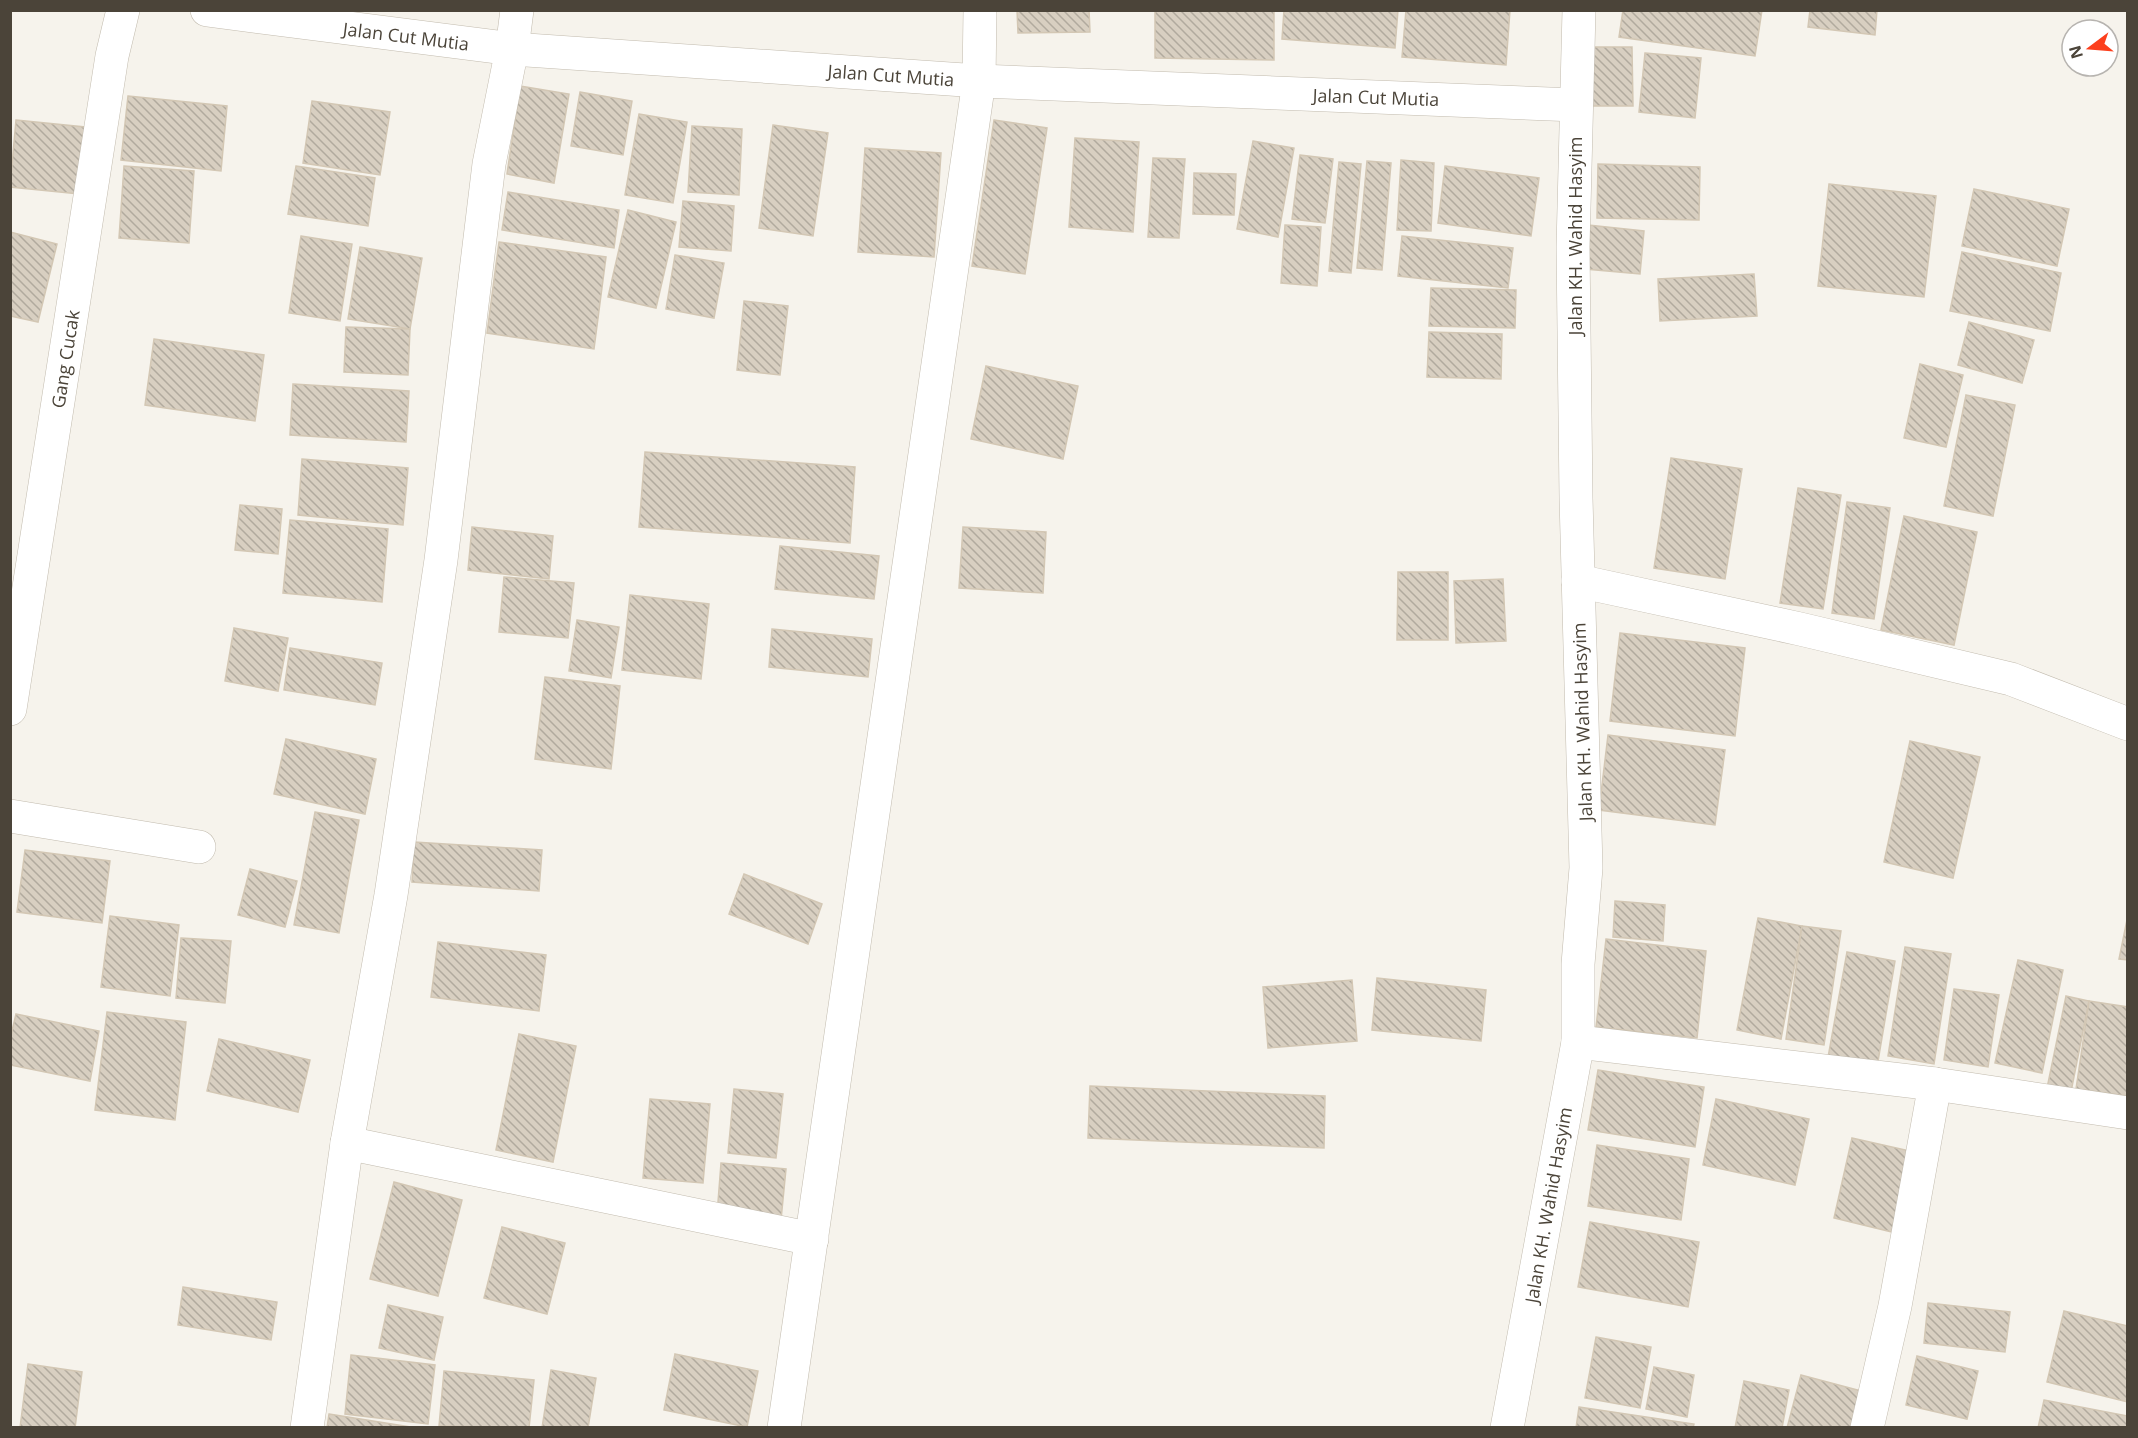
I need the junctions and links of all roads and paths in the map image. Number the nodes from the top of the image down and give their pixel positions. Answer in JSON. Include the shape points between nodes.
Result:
{"nodes":[{"id":1,"x":123,"y":10,"type":"edge"},
{"id":2,"x":207,"y":10,"type":"edge"},
{"id":3,"x":517,"y":10,"type":"edge"},
{"id":4,"x":980,"y":10,"type":"edge"},
{"id":5,"x":1579,"y":10,"type":"edge"},
{"id":6,"x":512,"y":49,"type":"junction"},
{"id":7,"x":979,"y":81,"type":"junction"},
{"id":8,"x":1576,"y":105,"type":"junction"},
{"id":9,"x":1578,"y":581,"type":"junction"},
{"id":10,"x":10,"y":709,"type":"edge"},
{"id":11,"x":2127,"y":724,"type":"edge"},
{"id":12,"x":10,"y":816,"type":"edge"},
{"id":13,"x":199,"y":847,"type":"dead end"},
{"id":14,"x":1578,"y":1042,"type":"junction"},
{"id":15,"x":1935,"y":1084,"type":"junction"},
{"id":16,"x":2127,"y":1113,"type":"edge"},
{"id":17,"x":347,"y":1143,"type":"junction"},
{"id":18,"x":812,"y":1239,"type":"junction"},
{"id":19,"x":307,"y":1428,"type":"edge"},
{"id":20,"x":784,"y":1428,"type":"edge"},
{"id":21,"x":1508,"y":1428,"type":"edge"},
{"id":22,"x":1867,"y":1428,"type":"edge"}],
"edges":[{"from":1,"to":10,"type":"street","name":"Gang Cucak","via":[[111,56]]},
{"from":2,"to":6,"type":"street","name":"Jalan Cut Mutia"},
{"from":3,"to":6,"type":"street"},
{"from":4,"to":7,"type":"street"},
{"from":5,"to":8,"type":"street","name":"Jalan KH. Wahid Hasyim"},
{"from":6,"to":7,"type":"street","name":"Jalan Cut Mutia"},
{"from":6,"to":17,"type":"street","via":[[489,164],[441,560],[393,883]]},
{"from":7,"to":8,"type":"street","name":"Jalan Cut Mutia"},
{"from":7,"to":18,"type":"street"},
{"from":8,"to":9,"type":"street","name":"Jalan KH. Wahid Hasyim","via":[[1573,247]]},
{"from":9,"to":11,"type":"street","via":[[1800,628],[2011,679]]},
{"from":9,"to":14,"type":"street","name":"Jalan KH. Wahid Hasyim","via":[[1586,868],[1578,964]]},
{"from":12,"to":13,"type":"street"},
{"from":14,"to":15,"type":"street"},
{"from":14,"to":21,"type":"street","name":"Jalan KH. Wahid Hasyim"},
{"from":15,"to":16,"type":"street"},
{"from":15,"to":22,"type":"street","via":[[1895,1306]]},
{"from":17,"to":18,"type":"street"},
{"from":17,"to":19,"type":"street"},
{"from":18,"to":20,"type":"street"}]}
